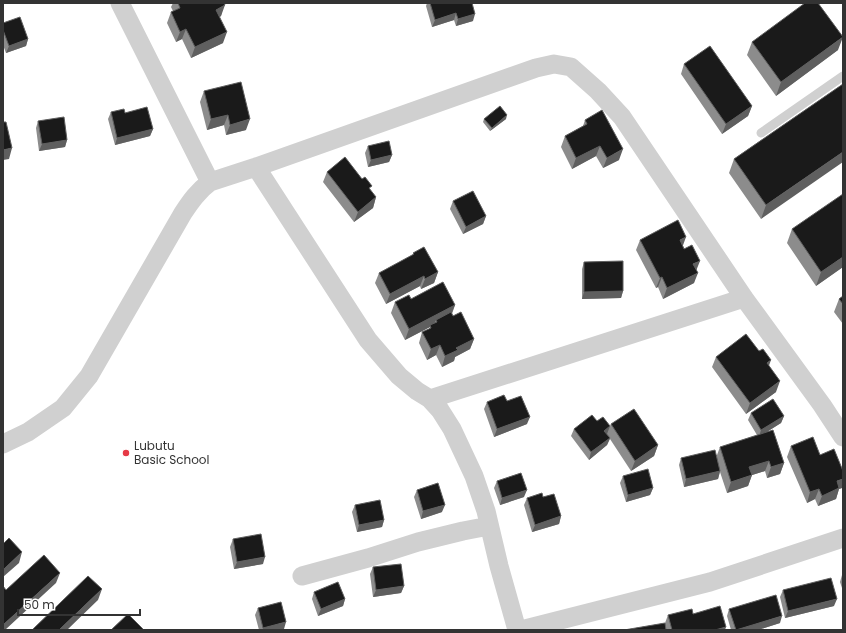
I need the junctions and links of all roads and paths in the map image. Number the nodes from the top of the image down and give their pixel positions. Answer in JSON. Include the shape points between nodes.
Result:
{"nodes":[{"id":1,"x":120,"y":3,"type":"edge"},
{"id":2,"x":843,"y":76,"type":"edge"},
{"id":3,"x":761,"y":133,"type":"dead end"},
{"id":4,"x":256,"y":167,"type":"junction"},
{"id":5,"x":210,"y":182,"type":"junction"},
{"id":6,"x":744,"y":298,"type":"junction"},
{"id":7,"x":430,"y":399,"type":"junction"},
{"id":8,"x":843,"y":437,"type":"edge"},
{"id":9,"x":3,"y":444,"type":"edge"},
{"id":10,"x":489,"y":526,"type":"junction"},
{"id":11,"x":843,"y":538,"type":"edge"},
{"id":12,"x":302,"y":576,"type":"dead end"},
{"id":13,"x":518,"y":630,"type":"edge"},
{"id":14,"x":521,"y":630,"type":"edge"}],
"edges":[{"from":1,"to":5,"type":"street"},
{"from":2,"to":3,"type":"lane"},
{"from":4,"to":5,"type":"street"},
{"from":4,"to":6,"type":"street","via":[[536,68],[554,64],[571,67],[622,117]]},
{"from":4,"to":7,"type":"street","via":[[368,340],[399,376]]},
{"from":5,"to":9,"type":"street","via":[[193,198],[183,213],[89,376],[62,408],[28,432]]},
{"from":6,"to":7,"type":"street"},
{"from":6,"to":8,"type":"street"},
{"from":7,"to":10,"type":"street","via":[[452,429],[474,476]]},
{"from":10,"to":12,"type":"street","via":[[418,542]]},
{"from":10,"to":13,"type":"street"},
{"from":11,"to":14,"type":"street","via":[[710,582]]}]}
